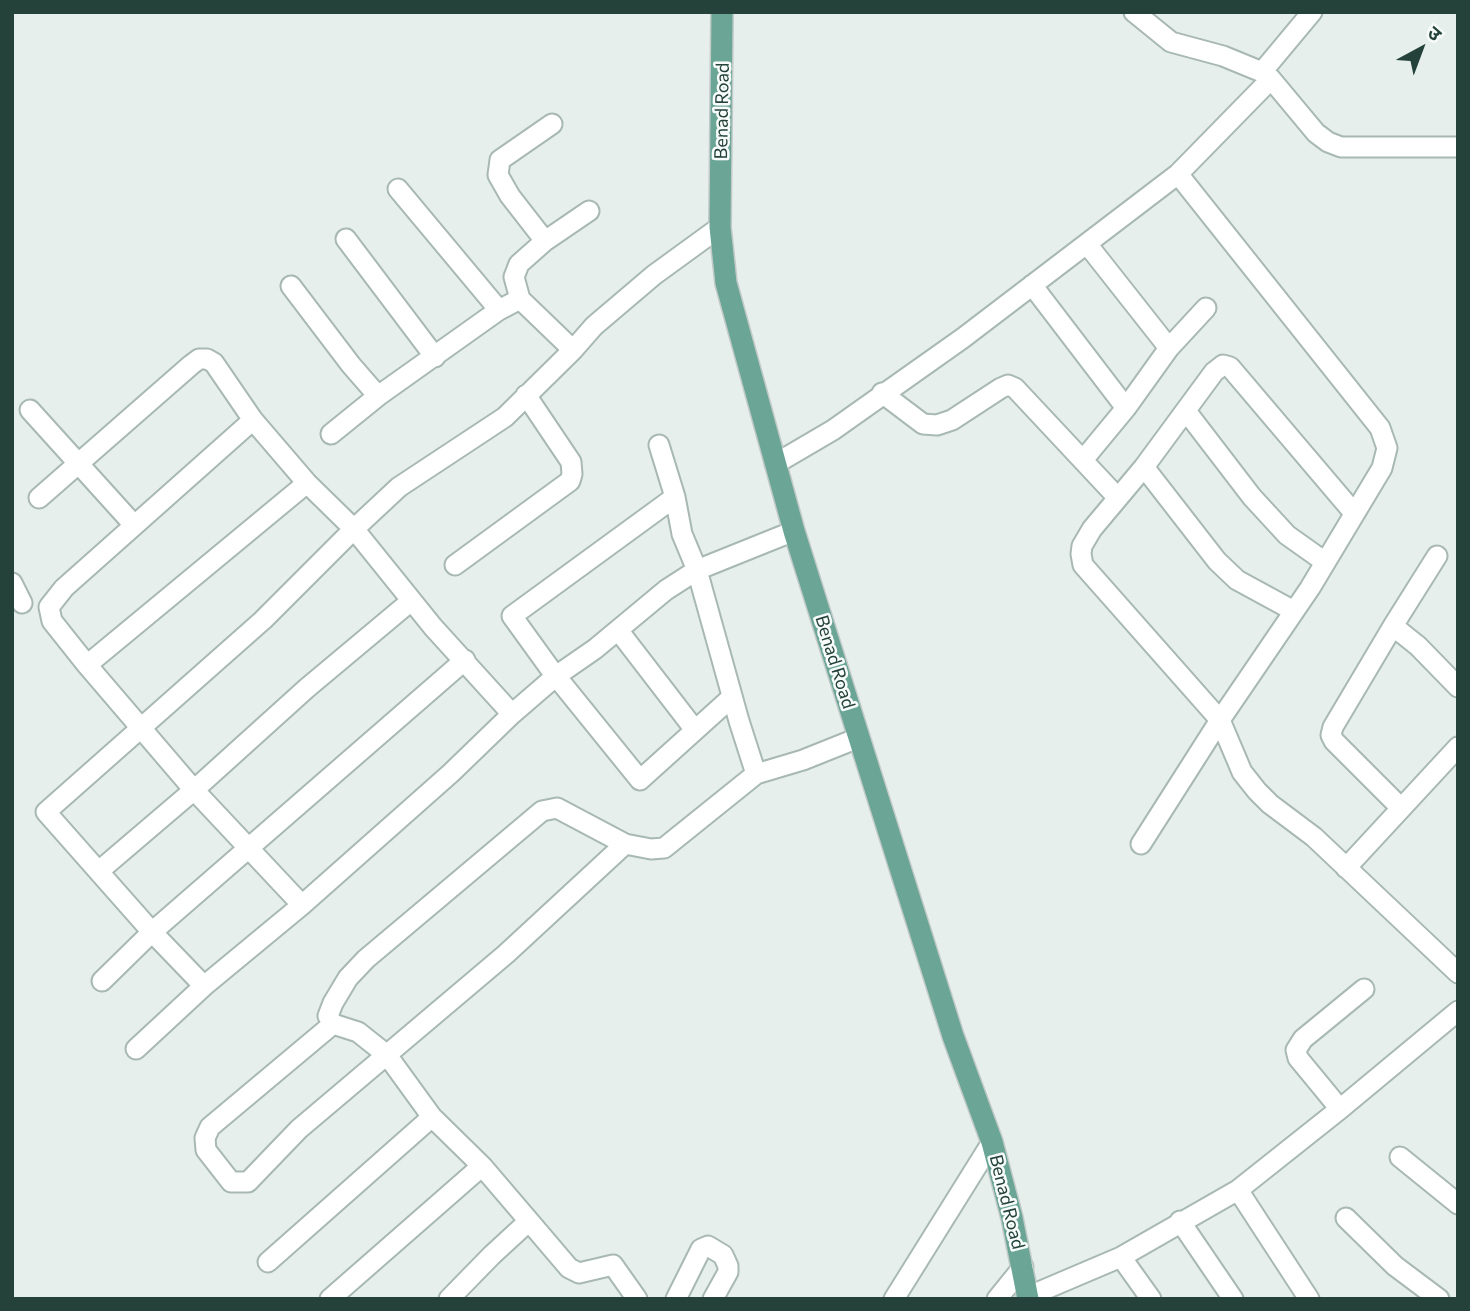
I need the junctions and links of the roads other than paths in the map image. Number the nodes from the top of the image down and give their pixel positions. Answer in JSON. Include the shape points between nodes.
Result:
{"nodes":[{"id":1,"x":722,"y":12,"type":"edge"},
{"id":2,"x":1133,"y":12,"type":"edge"},
{"id":3,"x":1312,"y":12,"type":"edge"},
{"id":4,"x":1266,"y":75,"type":"junction"},
{"id":5,"x":552,"y":124,"type":"dead end"},
{"id":6,"x":1458,"y":147,"type":"edge"},
{"id":7,"x":1178,"y":174,"type":"junction"},
{"id":8,"x":398,"y":189,"type":"dead end"},
{"id":9,"x":589,"y":211,"type":"dead end"},
{"id":10,"x":720,"y":227,"type":"junction"},
{"id":11,"x":346,"y":239,"type":"dead end"},
{"id":12,"x":545,"y":241,"type":"junction"},
{"id":13,"x":1087,"y":244,"type":"junction"},
{"id":14,"x":1032,"y":285,"type":"junction"},
{"id":15,"x":290,"y":286,"type":"dead end"},
{"id":16,"x":520,"y":299,"type":"junction"},
{"id":17,"x":1206,"y":308,"type":"dead end"},
{"id":18,"x":499,"y":310,"type":"junction"},
{"id":19,"x":1169,"y":348,"type":"junction"},
{"id":20,"x":573,"y":349,"type":"junction"},
{"id":21,"x":435,"y":357,"type":"junction"},
{"id":22,"x":882,"y":393,"type":"junction"},
{"id":23,"x":526,"y":395,"type":"junction"},
{"id":24,"x":378,"y":396,"type":"junction"},
{"id":25,"x":1126,"y":408,"type":"junction"},
{"id":26,"x":30,"y":410,"type":"dead end"},
{"id":27,"x":1186,"y":411,"type":"junction"},
{"id":28,"x":253,"y":420,"type":"junction"},
{"id":29,"x":331,"y":434,"type":"dead end"},
{"id":30,"x":659,"y":445,"type":"dead end"},
{"id":31,"x":1083,"y":460,"type":"junction"},
{"id":32,"x":79,"y":463,"type":"junction"},
{"id":33,"x":775,"y":464,"type":"junction"},
{"id":34,"x":1144,"y":467,"type":"junction"},
{"id":35,"x":307,"y":483,"type":"junction"},
{"id":36,"x":676,"y":496,"type":"junction"},
{"id":37,"x":39,"y":498,"type":"dead end"},
{"id":38,"x":1118,"y":498,"type":"junction"},
{"id":39,"x":1354,"y":513,"type":"junction"},
{"id":40,"x":134,"y":525,"type":"junction"},
{"id":41,"x":354,"y":529,"type":"junction"},
{"id":42,"x":794,"y":531,"type":"junction"},
{"id":43,"x":1437,"y":556,"type":"dead end"},
{"id":44,"x":1325,"y":562,"type":"junction"},
{"id":45,"x":455,"y":565,"type":"dead end"},
{"id":46,"x":697,"y":570,"type":"junction"},
{"id":47,"x":12,"y":583,"type":"edge"},
{"id":48,"x":411,"y":601,"type":"junction"},
{"id":49,"x":22,"y":603,"type":"dead end"},
{"id":50,"x":1294,"y":611,"type":"junction"},
{"id":51,"x":1393,"y":626,"type":"junction"},
{"id":52,"x":618,"y":630,"type":"junction"},
{"id":53,"x":465,"y":660,"type":"junction"},
{"id":54,"x":87,"y":665,"type":"junction"},
{"id":55,"x":556,"y":676,"type":"junction"},
{"id":56,"x":1458,"y":687,"type":"edge"},
{"id":57,"x":732,"y":696,"type":"junction"},
{"id":58,"x":513,"y":713,"type":"junction"},
{"id":59,"x":1220,"y":720,"type":"junction"},
{"id":60,"x":141,"y":727,"type":"junction"},
{"id":61,"x":695,"y":730,"type":"junction"},
{"id":62,"x":858,"y":738,"type":"junction"},
{"id":63,"x":1458,"y":747,"type":"edge"},
{"id":64,"x":756,"y":774,"type":"junction"},
{"id":65,"x":194,"y":790,"type":"junction"},
{"id":66,"x":1401,"y":808,"type":"junction"},
{"id":67,"x":625,"y":844,"type":"junction"},
{"id":68,"x":1141,"y":844,"type":"dead end"},
{"id":69,"x":248,"y":848,"type":"junction"},
{"id":70,"x":1346,"y":868,"type":"junction"},
{"id":71,"x":99,"y":872,"type":"junction"},
{"id":72,"x":302,"y":905,"type":"junction"},
{"id":73,"x":152,"y":932,"type":"junction"},
{"id":74,"x":1458,"y":972,"type":"edge"},
{"id":75,"x":102,"y":981,"type":"dead end"},
{"id":76,"x":204,"y":986,"type":"junction"},
{"id":77,"x":1364,"y":989,"type":"dead end"},
{"id":78,"x":1458,"y":1012,"type":"edge"},
{"id":79,"x":333,"y":1024,"type":"junction"},
{"id":80,"x":136,"y":1049,"type":"dead end"},
{"id":81,"x":387,"y":1055,"type":"junction"},
{"id":82,"x":1340,"y":1109,"type":"junction"},
{"id":83,"x":432,"y":1116,"type":"junction"},
{"id":84,"x":992,"y":1142,"type":"junction"},
{"id":85,"x":1400,"y":1157,"type":"dead end"},
{"id":86,"x":482,"y":1166,"type":"junction"},
{"id":87,"x":1238,"y":1190,"type":"junction"},
{"id":88,"x":1458,"y":1204,"type":"edge"},
{"id":89,"x":1346,"y":1218,"type":"dead end"},
{"id":90,"x":529,"y":1221,"type":"junction"},
{"id":91,"x":1180,"y":1221,"type":"junction"},
{"id":92,"x":1121,"y":1257,"type":"junction"},
{"id":93,"x":268,"y":1262,"type":"dead end"},
{"id":94,"x":1023,"y":1267,"type":"junction"},
{"id":95,"x":1055,"y":1293,"type":"edge"},
{"id":96,"x":1028,"y":1298,"type":"edge"},
{"id":97,"x":330,"y":1299,"type":"edge"},
{"id":98,"x":450,"y":1299,"type":"edge"},
{"id":99,"x":637,"y":1299,"type":"edge"},
{"id":100,"x":676,"y":1299,"type":"edge"},
{"id":101,"x":713,"y":1299,"type":"edge"},
{"id":102,"x":894,"y":1299,"type":"edge"},
{"id":103,"x":997,"y":1299,"type":"edge"},
{"id":104,"x":1151,"y":1299,"type":"edge"},
{"id":105,"x":1233,"y":1299,"type":"edge"},
{"id":106,"x":1309,"y":1299,"type":"edge"},
{"id":107,"x":1439,"y":1299,"type":"edge"}],
"edges":[{"from":1,"to":10,"type":"main road","name":"Benad Road"},
{"from":2,"to":4,"type":"street","via":[[1171,42],[1223,56]]},
{"from":3,"to":4,"type":"street"},
{"from":4,"to":6,"type":"street","via":[[1316,133],[1341,147]]},
{"from":4,"to":7,"type":"street"},
{"from":5,"to":12,"type":"street","via":[[500,160],[498,175]]},
{"from":7,"to":13,"type":"street"},
{"from":7,"to":39,"type":"street","via":[[1380,428],[1387,448],[1382,468]]},
{"from":8,"to":18,"type":"street"},
{"from":9,"to":12,"type":"street"},
{"from":10,"to":20,"type":"street","via":[[654,275]]},
{"from":10,"to":33,"type":"main road","name":"Benad Road","via":[[726,283]]},
{"from":11,"to":21,"type":"street"},
{"from":12,"to":16,"type":"street","via":[[519,264],[514,277]]},
{"from":13,"to":14,"type":"street"},
{"from":13,"to":19,"type":"street"},
{"from":14,"to":22,"type":"street"},
{"from":14,"to":25,"type":"street"},
{"from":15,"to":24,"type":"street"},
{"from":16,"to":18,"type":"street"},
{"from":16,"to":20,"type":"street"},
{"from":17,"to":19,"type":"street"},
{"from":18,"to":21,"type":"street"},
{"from":19,"to":25,"type":"street"},
{"from":20,"to":23,"type":"street"},
{"from":21,"to":24,"type":"street"},
{"from":22,"to":31,"type":"street","via":[[923,424],[937,425],[953,420],[1002,388],[1015,388]]},
{"from":22,"to":33,"type":"street","via":[[833,430]]},
{"from":23,"to":41,"type":"street","via":[[505,417],[399,487]]},
{"from":23,"to":45,"type":"street","via":[[571,462],[570,481]]},
{"from":24,"to":29,"type":"street"},
{"from":25,"to":31,"type":"street"},
{"from":26,"to":32,"type":"street"},
{"from":27,"to":34,"type":"street"},
{"from":27,"to":39,"type":"street","via":[[1218,368],[1230,367]]},
{"from":27,"to":44,"type":"street","via":[[1252,497],[1287,535]]},
{"from":28,"to":32,"type":"street","via":[[214,363],[199,359]]},
{"from":28,"to":35,"type":"street"},
{"from":28,"to":40,"type":"street"},
{"from":30,"to":36,"type":"street"},
{"from":31,"to":38,"type":"street"},
{"from":32,"to":37,"type":"street"},
{"from":32,"to":40,"type":"street"},
{"from":33,"to":42,"type":"main road","name":"Benad Road"},
{"from":34,"to":38,"type":"street"},
{"from":34,"to":50,"type":"street","via":[[1217,561],[1237,580]]},
{"from":35,"to":41,"type":"street"},
{"from":35,"to":54,"type":"street"},
{"from":36,"to":46,"type":"street","via":[[681,534]]},
{"from":36,"to":55,"type":"street","via":[[512,616]]},
{"from":38,"to":59,"type":"street","via":[[1082,546],[1083,565]]},
{"from":39,"to":44,"type":"street"},
{"from":40,"to":54,"type":"street","via":[[48,607],[52,621]]},
{"from":41,"to":48,"type":"street"},
{"from":41,"to":60,"type":"street","via":[[263,620]]},
{"from":42,"to":46,"type":"street"},
{"from":42,"to":62,"type":"main road","name":"Benad Road"},
{"from":43,"to":51,"type":"street"},
{"from":44,"to":50,"type":"street"},
{"from":46,"to":52,"type":"street"},
{"from":46,"to":57,"type":"street"},
{"from":47,"to":49,"type":"street"},
{"from":48,"to":53,"type":"street"},
{"from":48,"to":65,"type":"street"},
{"from":50,"to":59,"type":"street"},
{"from":51,"to":56,"type":"street"},
{"from":51,"to":66,"type":"street","via":[[1331,735]]},
{"from":52,"to":55,"type":"street"},
{"from":52,"to":61,"type":"street"},
{"from":53,"to":58,"type":"street"},
{"from":53,"to":69,"type":"street"},
{"from":54,"to":60,"type":"street"},
{"from":55,"to":58,"type":"street"},
{"from":55,"to":61,"type":"street","via":[[640,780]]},
{"from":57,"to":61,"type":"street"},
{"from":57,"to":64,"type":"street"},
{"from":58,"to":72,"type":"street"},
{"from":59,"to":68,"type":"street"},
{"from":59,"to":70,"type":"street","via":[[1242,772],[1257,791]]},
{"from":60,"to":65,"type":"street"},
{"from":60,"to":71,"type":"street","via":[[46,812]]},
{"from":62,"to":64,"type":"street"},
{"from":62,"to":84,"type":"main road","name":"Benad Road","via":[[953,1036]]},
{"from":63,"to":66,"type":"street"},
{"from":64,"to":67,"type":"street","via":[[664,848]]},
{"from":65,"to":69,"type":"street"},
{"from":65,"to":71,"type":"street"},
{"from":66,"to":70,"type":"street"},
{"from":67,"to":79,"type":"street","via":[[557,808],[542,811],[366,959],[333,1003],[328,1016]]},
{"from":67,"to":81,"type":"street"},
{"from":69,"to":72,"type":"street"},
{"from":69,"to":73,"type":"street"},
{"from":70,"to":74,"type":"street"},
{"from":71,"to":73,"type":"street"},
{"from":72,"to":76,"type":"street"},
{"from":73,"to":75,"type":"street"},
{"from":73,"to":76,"type":"street"},
{"from":76,"to":80,"type":"street"},
{"from":77,"to":82,"type":"street","via":[[1303,1039],[1296,1050]]},
{"from":78,"to":82,"type":"street"},
{"from":79,"to":81,"type":"street","via":[[358,1032]]},
{"from":79,"to":81,"type":"street","via":[[210,1127],[206,1150],[231,1182],[248,1182],[299,1129]]},
{"from":81,"to":83,"type":"street"},
{"from":82,"to":87,"type":"street"},
{"from":83,"to":86,"type":"street"},
{"from":83,"to":93,"type":"street"},
{"from":84,"to":94,"type":"main road","name":"Benad Road"},
{"from":84,"to":102,"type":"street"},
{"from":85,"to":88,"type":"street"},
{"from":86,"to":90,"type":"street"},
{"from":86,"to":97,"type":"street"},
{"from":87,"to":91,"type":"street"},
{"from":87,"to":106,"type":"street"},
{"from":89,"to":107,"type":"street","via":[[1395,1266]]},
{"from":90,"to":98,"type":"street"},
{"from":90,"to":99,"type":"street","via":[[569,1268],[579,1273],[613,1265]]},
{"from":91,"to":92,"type":"street"},
{"from":91,"to":105,"type":"street"},
{"from":92,"to":95,"type":"street"},
{"from":92,"to":104,"type":"street"},
{"from":94,"to":96,"type":"main road","name":"Benad Road"},
{"from":94,"to":103,"type":"street"},
{"from":95,"to":96,"type":"street"},
{"from":100,"to":101,"type":"street","via":[[701,1250],[708,1246],[723,1255],[728,1266]]}]}
